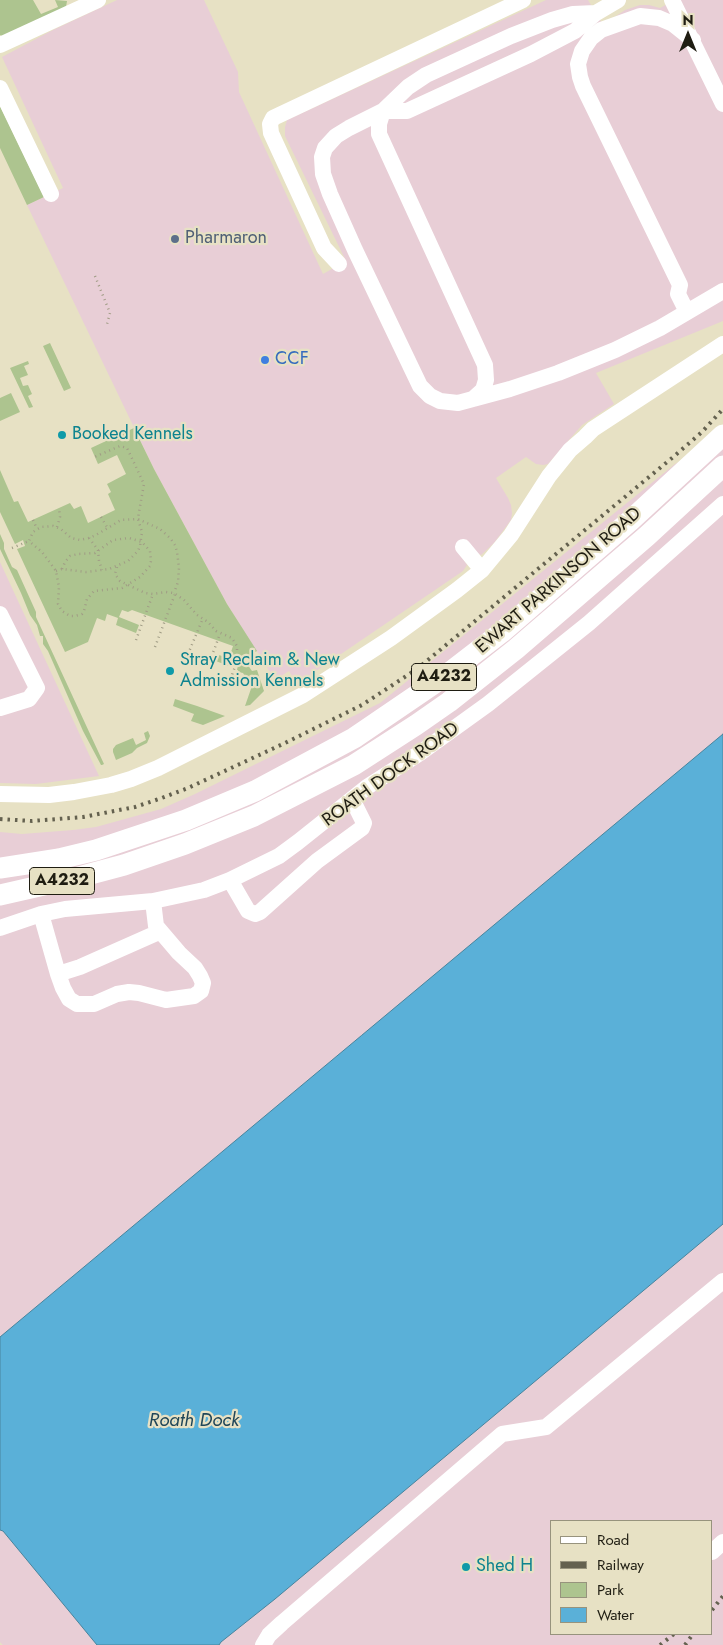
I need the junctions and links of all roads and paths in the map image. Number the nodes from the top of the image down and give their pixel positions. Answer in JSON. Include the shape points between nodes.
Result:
{"nodes":[{"id":1,"x":98,"y":0,"type":"edge"},
{"id":2,"x":522,"y":0,"type":"edge"},
{"id":3,"x":618,"y":0,"type":"edge"},
{"id":4,"x":672,"y":0,"type":"edge"},
{"id":5,"x":596,"y":13,"type":"junction"},
{"id":6,"x":693,"y":40,"type":"junction"},
{"id":7,"x":0,"y":45,"type":"edge"},
{"id":8,"x":0,"y":88,"type":"edge"},
{"id":9,"x":723,"y":104,"type":"edge"},
{"id":10,"x":383,"y":112,"type":"junction"},
{"id":11,"x":52,"y":194,"type":"dead end"},
{"id":12,"x":339,"y":264,"type":"dead end"},
{"id":13,"x":95,"y":276,"type":"dead end"},
{"id":14,"x":723,"y":292,"type":"edge"},
{"id":15,"x":687,"y":312,"type":"junction"},
{"id":16,"x":107,"y":324,"type":"dead end"},
{"id":17,"x":723,"y":344,"type":"edge"},
{"id":18,"x":473,"y":399,"type":"junction"},
{"id":19,"x":723,"y":435,"type":"edge"},
{"id":20,"x":92,"y":458,"type":"dead end"},
{"id":21,"x":723,"y":466,"type":"edge"},
{"id":22,"x":723,"y":504,"type":"edge"},
{"id":23,"x":59,"y":508,"type":"dead end"},
{"id":24,"x":101,"y":517,"type":"dead end"},
{"id":25,"x":138,"y":519,"type":"junction"},
{"id":26,"x":33,"y":520,"type":"dead end"},
{"id":27,"x":57,"y":527,"type":"junction"},
{"id":28,"x":106,"y":527,"type":"junction"},
{"id":29,"x":37,"y":529,"type":"junction"},
{"id":30,"x":89,"y":538,"type":"junction"},
{"id":31,"x":29,"y":541,"type":"junction"},
{"id":32,"x":142,"y":542,"type":"junction"},
{"id":33,"x":462,"y":546,"type":"dead end"},
{"id":34,"x":12,"y":548,"type":"dead end"},
{"id":35,"x":98,"y":550,"type":"junction"},
{"id":36,"x":118,"y":565,"type":"junction"},
{"id":37,"x":62,"y":569,"type":"junction"},
{"id":38,"x":102,"y":570,"type":"junction"},
{"id":39,"x":482,"y":570,"type":"junction"},
{"id":40,"x":56,"y":571,"type":"junction"},
{"id":41,"x":126,"y":584,"type":"junction"},
{"id":42,"x":153,"y":594,"type":"junction"},
{"id":43,"x":175,"y":594,"type":"junction"},
{"id":44,"x":0,"y":614,"type":"edge"},
{"id":45,"x":203,"y":618,"type":"junction"},
{"id":46,"x":220,"y":634,"type":"junction"},
{"id":47,"x":136,"y":640,"type":"dead end"},
{"id":48,"x":155,"y":647,"type":"dead end"},
{"id":49,"x":186,"y":659,"type":"dead end"},
{"id":50,"x":208,"y":666,"type":"dead end"},
{"id":51,"x":232,"y":675,"type":"dead end"},
{"id":52,"x":0,"y":708,"type":"edge"},
{"id":53,"x":0,"y":794,"type":"edge"},
{"id":54,"x":352,"y":799,"type":"junction"},
{"id":55,"x":0,"y":868,"type":"edge"},
{"id":56,"x":230,"y":880,"type":"junction"},
{"id":57,"x":0,"y":895,"type":"edge"},
{"id":58,"x":153,"y":901,"type":"junction"},
{"id":59,"x":42,"y":914,"type":"junction"},
{"id":60,"x":0,"y":928,"type":"edge"},
{"id":61,"x":159,"y":932,"type":"junction"},
{"id":62,"x":58,"y":974,"type":"junction"},
{"id":63,"x":723,"y":1281,"type":"edge"},
{"id":64,"x":723,"y":1542,"type":"edge"},
{"id":65,"x":713,"y":1551,"type":"edge"},
{"id":66,"x":263,"y":1645,"type":"edge"}],
"edges":[{"from":1,"to":7,"type":"street"},
{"from":2,"to":12,"type":"street","via":[[273,118],[271,132],[324,248]]},
{"from":3,"to":5,"type":"street"},
{"from":4,"to":6,"type":"street"},
{"from":5,"to":10,"type":"street","via":[[575,31],[531,54],[407,110]]},
{"from":5,"to":10,"type":"street","via":[[573,14],[552,20],[426,75],[408,87]]},
{"from":6,"to":9,"type":"street"},
{"from":6,"to":15,"type":"street","via":[[673,24],[659,18],[640,16],[601,30],[582,51],[578,64],[582,86],[680,285],[678,294]]},
{"from":8,"to":11,"type":"street"},
{"from":10,"to":18,"type":"street","via":[[379,134],[485,365],[483,390]]},
{"from":10,"to":18,"type":"street","via":[[336,136],[325,148],[323,174],[355,250],[420,386],[440,401],[458,403]]},
{"from":13,"to":16,"type":"path","via":[[110,314]]},
{"from":14,"to":15,"type":"street"},
{"from":15,"to":18,"type":"street","via":[[615,350],[510,390]]},
{"from":17,"to":39,"type":"street","via":[[593,429],[570,450],[511,535]]},
{"from":19,"to":55,"type":"main road","name":"EWART PARKINSON ROAD","number":"A4232","via":[[502,632],[382,721],[324,756],[255,791],[117,844],[59,859]]},
{"from":20,"to":25,"type":"path","via":[[120,446],[127,448],[144,484]]},
{"from":21,"to":57,"type":"main road","name":"EWART PARKINSON ROAD","number":"A4232","via":[[516,649],[449,702],[354,764],[220,831],[124,865]]},
{"from":22,"to":54,"type":"street","name":"ROATH DOCK ROAD","via":[[589,624],[434,744]]},
{"from":23,"to":27,"type":"path"},
{"from":24,"to":28,"type":"path"},
{"from":25,"to":28,"type":"path","via":[[120,520]]},
{"from":25,"to":32,"type":"path"},
{"from":25,"to":43,"type":"path","via":[[160,529],[175,545],[180,568]]},
{"from":26,"to":29,"type":"path"},
{"from":27,"to":29,"type":"path"},
{"from":27,"to":30,"type":"path","via":[[71,538]]},
{"from":28,"to":30,"type":"path"},
{"from":29,"to":31,"type":"path"},
{"from":30,"to":35,"type":"path"},
{"from":31,"to":34,"type":"path"},
{"from":31,"to":40,"type":"path"},
{"from":32,"to":35,"type":"path","via":[[118,538]]},
{"from":32,"to":36,"type":"path","via":[[134,556]]},
{"from":32,"to":41,"type":"path","via":[[150,551],[150,566],[145,574]]},
{"from":33,"to":39,"type":"street"},
{"from":35,"to":37,"type":"path","via":[[70,556]]},
{"from":35,"to":38,"type":"path"},
{"from":36,"to":38,"type":"path"},
{"from":36,"to":41,"type":"path","via":[[116,578]]},
{"from":37,"to":38,"type":"path"},
{"from":37,"to":40,"type":"path"},
{"from":39,"to":53,"type":"street","via":[[391,638],[304,695],[158,768],[111,785],[74,792]]},
{"from":40,"to":41,"type":"path","via":[[58,604],[70,616],[82,614],[87,599],[94,591],[122,588]]},
{"from":41,"to":42,"type":"path"},
{"from":42,"to":43,"type":"path"},
{"from":42,"to":47,"type":"path"},
{"from":43,"to":45,"type":"path"},
{"from":43,"to":48,"type":"path"},
{"from":44,"to":52,"type":"street","via":[[37,688],[30,699]]},
{"from":45,"to":46,"type":"path"},
{"from":45,"to":49,"type":"path"},
{"from":46,"to":50,"type":"path"},
{"from":46,"to":51,"type":"path","via":[[232,638],[237,646]]},
{"from":54,"to":56,"type":"street","name":"ROATH DOCK ROAD","via":[[291,848]]},
{"from":54,"to":56,"type":"street","via":[[364,823],[362,828],[317,861],[260,912],[248,911]]},
{"from":56,"to":58,"type":"street","name":"ROATH DOCK ROAD","via":[[204,890]]},
{"from":58,"to":59,"type":"street","name":"ROATH DOCK ROAD"},
{"from":58,"to":61,"type":"street"},
{"from":59,"to":60,"type":"street","name":"ROATH DOCK ROAD"},
{"from":59,"to":62,"type":"street"},
{"from":61,"to":62,"type":"street"},
{"from":61,"to":62,"type":"street","via":[[200,976],[201,990],[194,996],[166,1000],[129,992],[94,1004],[77,1004],[69,999]]},
{"from":63,"to":66,"type":"street","via":[[546,1427],[502,1434],[282,1623]]},
{"from":64,"to":65,"type":"street"}]}
